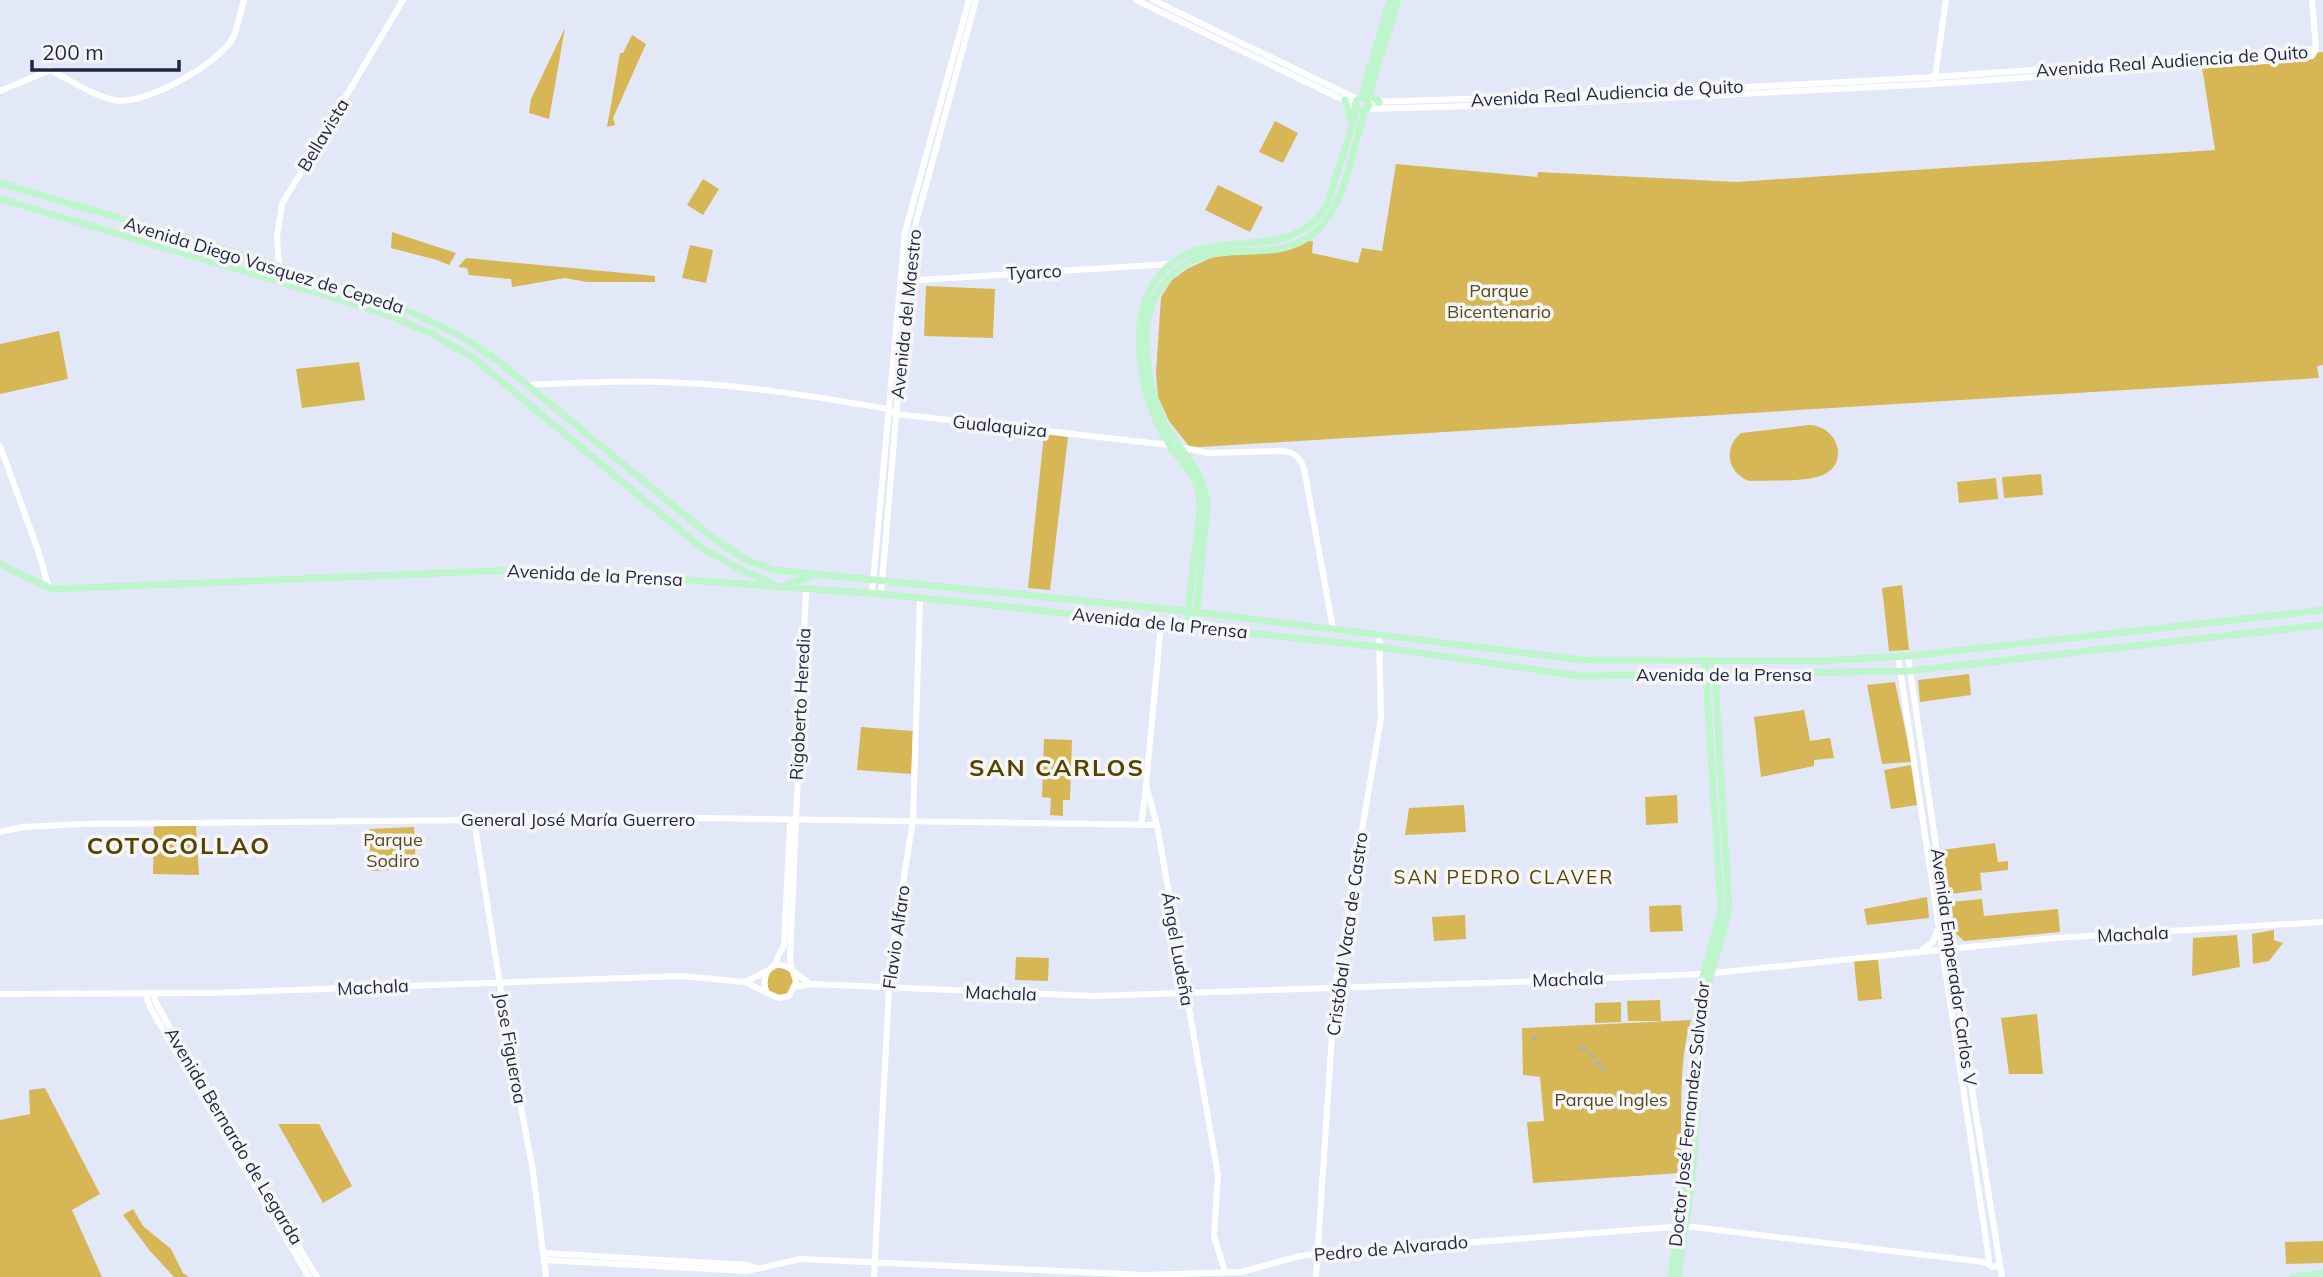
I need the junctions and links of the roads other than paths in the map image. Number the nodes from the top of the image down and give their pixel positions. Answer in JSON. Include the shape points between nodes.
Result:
{"nodes":[{"id":1,"x":244,"y":0,"type":"edge"},
{"id":2,"x":403,"y":0,"type":"edge"},
{"id":3,"x":969,"y":0,"type":"edge"},
{"id":4,"x":976,"y":0,"type":"edge"},
{"id":5,"x":1136,"y":0,"type":"edge"},
{"id":6,"x":1153,"y":0,"type":"edge"},
{"id":7,"x":1390,"y":0,"type":"edge"},
{"id":8,"x":1398,"y":0,"type":"edge"},
{"id":9,"x":1946,"y":0,"type":"edge"},
{"id":10,"x":2312,"y":0,"type":"edge"},
{"id":11,"x":1384,"y":32,"type":"junction"},
{"id":12,"x":954,"y":66,"type":"junction"},
{"id":13,"x":1934,"y":80,"type":"junction"},
{"id":14,"x":1370,"y":89,"type":"junction"},
{"id":15,"x":0,"y":92,"type":"edge"},
{"id":16,"x":1345,"y":100,"type":"junction"},
{"id":17,"x":1379,"y":102,"type":"junction"},
{"id":18,"x":1362,"y":104,"type":"junction"},
{"id":19,"x":1352,"y":125,"type":"junction"},
{"id":20,"x":1342,"y":174,"type":"junction"},
{"id":21,"x":0,"y":183,"type":"edge"},
{"id":22,"x":0,"y":199,"type":"edge"},
{"id":23,"x":20,"y":204,"type":"junction"},
{"id":24,"x":0,"y":206,"type":"edge"},
{"id":25,"x":1234,"y":247,"type":"junction"},
{"id":26,"x":1170,"y":264,"type":"junction"},
{"id":27,"x":279,"y":266,"type":"junction"},
{"id":28,"x":280,"y":281,"type":"junction"},
{"id":29,"x":902,"y":281,"type":"junction"},
{"id":30,"x":528,"y":385,"type":"junction"},
{"id":31,"x":888,"y":409,"type":"junction"},
{"id":32,"x":896,"y":414,"type":"junction"},
{"id":33,"x":1157,"y":416,"type":"junction"},
{"id":34,"x":1169,"y":445,"type":"junction"},
{"id":35,"x":0,"y":446,"type":"edge"},
{"id":36,"x":1183,"y":449,"type":"junction"},
{"id":37,"x":0,"y":564,"type":"edge"},
{"id":38,"x":743,"y":571,"type":"junction"},
{"id":39,"x":783,"y":571,"type":"joint"},
{"id":40,"x":818,"y":575,"type":"junction"},
{"id":41,"x":877,"y":580,"type":"junction"},
{"id":42,"x":743,"y":583,"type":"junction"},
{"id":43,"x":794,"y":585,"type":"junction"},
{"id":44,"x":782,"y":586,"type":"junction"},
{"id":45,"x":50,"y":589,"type":"junction"},
{"id":46,"x":806,"y":589,"type":"junction"},
{"id":47,"x":872,"y":593,"type":"junction"},
{"id":48,"x":881,"y":594,"type":"junction"},
{"id":49,"x":920,"y":598,"type":"junction"},
{"id":50,"x":2323,"y":610,"type":"edge"},
{"id":51,"x":1192,"y":612,"type":"junction"},
{"id":52,"x":1161,"y":624,"type":"junction"},
{"id":53,"x":2323,"y":625,"type":"edge"},
{"id":54,"x":1191,"y":627,"type":"junction"},
{"id":55,"x":1333,"y":629,"type":"junction"},
{"id":56,"x":1379,"y":634,"type":"junction"},
{"id":57,"x":1380,"y":648,"type":"junction"},
{"id":58,"x":1898,"y":656,"type":"junction"},
{"id":59,"x":1908,"y":656,"type":"junction"},
{"id":60,"x":1709,"y":660,"type":"junction"},
{"id":61,"x":1900,"y":671,"type":"junction"},
{"id":62,"x":1909,"y":671,"type":"junction"},
{"id":63,"x":1710,"y":673,"type":"junction"},
{"id":64,"x":1146,"y":785,"type":"junction"},
{"id":65,"x":794,"y":818,"type":"junction"},
{"id":66,"x":474,"y":820,"type":"junction"},
{"id":67,"x":913,"y":821,"type":"junction"},
{"id":68,"x":1141,"y":825,"type":"junction"},
{"id":69,"x":1157,"y":825,"type":"junction"},
{"id":70,"x":0,"y":832,"type":"edge"},
{"id":71,"x":2323,"y":922,"type":"edge"},
{"id":72,"x":1938,"y":926,"type":"junction"},
{"id":73,"x":1949,"y":930,"type":"junction"},
{"id":74,"x":1968,"y":946,"type":"junction"},
{"id":75,"x":1952,"y":948,"type":"junction"},
{"id":76,"x":1942,"y":949,"type":"junction"},
{"id":77,"x":1918,"y":951,"type":"junction"},
{"id":78,"x":1945,"y":968,"type":"junction"},
{"id":79,"x":770,"y":969,"type":"junction"},
{"id":80,"x":792,"y":971,"type":"junction"},
{"id":81,"x":1712,"y":973,"type":"junction"},
{"id":82,"x":1703,"y":974,"type":"junction"},
{"id":83,"x":499,"y":982,"type":"junction"},
{"id":84,"x":745,"y":982,"type":"junction"},
{"id":85,"x":810,"y":984,"type":"junction"},
{"id":86,"x":795,"y":987,"type":"junction"},
{"id":87,"x":889,"y":987,"type":"junction"},
{"id":88,"x":1335,"y":989,"type":"junction"},
{"id":89,"x":1185,"y":992,"type":"junction"},
{"id":90,"x":145,"y":993,"type":"junction"},
{"id":91,"x":153,"y":993,"type":"junction"},
{"id":92,"x":767,"y":993,"type":"junction"},
{"id":93,"x":0,"y":994,"type":"edge"},
{"id":94,"x":1682,"y":1226,"type":"junction"},
{"id":95,"x":1318,"y":1254,"type":"junction"},
{"id":96,"x":543,"y":1256,"type":"junction"},
{"id":97,"x":1987,"y":1261,"type":"junction"},
{"id":98,"x":2000,"y":1263,"type":"junction"},
{"id":99,"x":874,"y":1264,"type":"junction"},
{"id":100,"x":1225,"y":1272,"type":"junction"},
{"id":101,"x":2323,"y":1273,"type":"edge"},
{"id":102,"x":309,"y":1277,"type":"edge"},
{"id":103,"x":317,"y":1277,"type":"edge"},
{"id":104,"x":546,"y":1277,"type":"edge"},
{"id":105,"x":874,"y":1277,"type":"edge"},
{"id":106,"x":1316,"y":1277,"type":"edge"},
{"id":107,"x":1671,"y":1277,"type":"edge"},
{"id":108,"x":1678,"y":1277,"type":"edge"},
{"id":109,"x":2002,"y":1277,"type":"edge"},
{"id":110,"x":2293,"y":1277,"type":"edge"}],
"edges":[{"from":1,"to":15,"type":"main road","via":[[232,40],[223,52],[144,98],[112,100],[50,70]]},
{"from":2,"to":27,"type":"main road","name":"Bellavista","via":[[282,204],[277,230]]},
{"from":3,"to":12,"type":"main road","name":"Avenida del Maestro"},
{"from":4,"to":12,"type":"main road","name":"Avenida del Maestro"},
{"from":5,"to":16,"type":"main road","name":"Avenida Real Audiencia de Quito"},
{"from":6,"to":18,"type":"main road","name":"Avenida Real Audiencia de Quito"},
{"from":7,"to":11,"type":"main road"},
{"from":8,"to":11,"type":"main road"},
{"from":9,"to":13,"type":"main road"},
{"from":10,"to":13,"type":"main road","name":"Avenida Real Audiencia de Quito","via":[[2316,49],[2312,56]]},
{"from":11,"to":14,"type":"main road"},
{"from":11,"to":18,"type":"main road"},
{"from":12,"to":29,"type":"main road","name":"Avenida del Maestro","via":[[905,232]]},
{"from":13,"to":17,"type":"main road","name":"Avenida Real Audiencia de Quito"},
{"from":13,"to":18,"type":"main road","name":"Avenida Real Audiencia de Quito","via":[[1545,104]]},
{"from":14,"to":17,"type":"main road"},
{"from":14,"to":18,"type":"main road"},
{"from":16,"to":18,"type":"main road","name":"Avenida Real Audiencia de Quito"},
{"from":16,"to":19,"type":"main road"},
{"from":17,"to":18,"type":"main road","name":"Avenida Real Audiencia de Quito"},
{"from":18,"to":19,"type":"main road"},
{"from":18,"to":20,"type":"main road"},
{"from":19,"to":20,"type":"main road"},
{"from":20,"to":25,"type":"main road","via":[[1333,208],[1306,239],[1272,248]]},
{"from":21,"to":27,"type":"main road","name":"Avenida Diego Vasquez de Cepeda"},
{"from":22,"to":23,"type":"main road","name":"Avenida Diego Vasquez de Cepeda"},
{"from":23,"to":24,"type":"main road"},
{"from":23,"to":28,"type":"main road","name":"Avenida Diego Vasquez de Cepeda"},
{"from":25,"to":26,"type":"main road","via":[[1200,248]]},
{"from":25,"to":33,"type":"main road","via":[[1184,265],[1156,294],[1146,339]]},
{"from":26,"to":29,"type":"main road","name":"Tyarco"},
{"from":26,"to":33,"type":"main road","via":[[1150,291],[1140,326],[1147,395]]},
{"from":27,"to":28,"type":"main road","name":"Bellavista"},
{"from":27,"to":30,"type":"main road","name":"Avenida Diego Vasquez de Cepeda","via":[[436,322],[483,349]]},
{"from":28,"to":38,"type":"main road","name":"Avenida Diego Vasquez de Cepeda","via":[[391,316],[472,357],[692,540]]},
{"from":29,"to":31,"type":"main road","name":"Avenida del Maestro"},
{"from":29,"to":32,"type":"main road","name":"Avenida del Maestro"},
{"from":30,"to":31,"type":"main road","name":"Gualaquiza","via":[[619,381],[714,385]]},
{"from":30,"to":39,"type":"main road","name":"Avenida Diego Vasquez de Cepeda","via":[[714,539],[745,559]]},
{"from":31,"to":32,"type":"main road","name":"Gualaquiza"},
{"from":31,"to":41,"type":"main road","name":"Avenida del Maestro"},
{"from":32,"to":34,"type":"main road","name":"Gualaquiza"},
{"from":32,"to":41,"type":"main road","name":"Avenida del Maestro"},
{"from":33,"to":34,"type":"main road"},
{"from":33,"to":36,"type":"main road"},
{"from":34,"to":36,"type":"main road","name":"Gualaquiza"},
{"from":34,"to":51,"type":"main road","via":[[1198,489]]},
{"from":35,"to":45,"type":"main road"},
{"from":36,"to":51,"type":"main road","via":[[1202,479],[1207,505]]},
{"from":36,"to":55,"type":"main road","name":"Gualaquiza","via":[[1208,453],[1286,451],[1297,456],[1304,468]]},
{"from":37,"to":45,"type":"main road","name":"Avenida de la Prensa"},
{"from":38,"to":42,"type":"main road"},
{"from":38,"to":44,"type":"main road","name":"Avenida Diego Vasquez de Cepeda"},
{"from":39,"to":40,"type":"main road","name":"Avenida de la Prensa"},
{"from":40,"to":41,"type":"main road","name":"Avenida de la Prensa"},
{"from":40,"to":43,"type":"main road"},
{"from":41,"to":47,"type":"main road","name":"Avenida del Maestro"},
{"from":41,"to":48,"type":"main road","name":"Avenida del Maestro"},
{"from":41,"to":51,"type":"main road","name":"Avenida de la Prensa"},
{"from":42,"to":44,"type":"main road","name":"Avenida de la Prensa"},
{"from":42,"to":45,"type":"main road","name":"Avenida de la Prensa","via":[[518,570]]},
{"from":43,"to":44,"type":"main road","name":"Avenida de la Prensa"},
{"from":43,"to":46,"type":"main road","name":"Avenida de la Prensa"},
{"from":46,"to":47,"type":"main road","name":"Avenida de la Prensa"},
{"from":46,"to":65,"type":"main road","name":"Rigoberto Heredia"},
{"from":47,"to":48,"type":"main road","name":"Avenida de la Prensa"},
{"from":48,"to":49,"type":"main road","name":"Avenida de la Prensa"},
{"from":49,"to":52,"type":"main road","name":"Avenida de la Prensa"},
{"from":49,"to":67,"type":"main road","name":"Flavio Alfaro"},
{"from":50,"to":59,"type":"main road","name":"Avenida de la Prensa"},
{"from":51,"to":54,"type":"main road"},
{"from":51,"to":55,"type":"main road","name":"Avenida de la Prensa"},
{"from":52,"to":54,"type":"main road","name":"Avenida de la Prensa"},
{"from":52,"to":64,"type":"main road","name":"Ángel Ludeña"},
{"from":53,"to":62,"type":"main road","name":"Avenida de la Prensa"},
{"from":54,"to":57,"type":"main road","name":"Avenida de la Prensa"},
{"from":55,"to":56,"type":"main road","name":"Avenida de la Prensa"},
{"from":56,"to":57,"type":"main road","name":"Cristóbal Vaca de Castro"},
{"from":56,"to":60,"type":"main road","name":"Avenida de la Prensa","via":[[1561,659]]},
{"from":57,"to":63,"type":"main road","name":"Avenida de la Prensa","via":[[1580,676]]},
{"from":57,"to":88,"type":"main road","name":"Cristóbal Vaca de Castro","via":[[1381,718]]},
{"from":58,"to":59,"type":"main road","name":"Avenida de la Prensa"},
{"from":58,"to":60,"type":"main road","name":"Avenida de la Prensa"},
{"from":58,"to":61,"type":"main road","name":"Avenida Emperador Carlos V"},
{"from":59,"to":62,"type":"main road","name":"Avenida Emperador Carlos V"},
{"from":60,"to":63,"type":"main road","name":"Doctor José Fernandez Salvador"},
{"from":61,"to":62,"type":"main road","name":"Avenida de la Prensa"},
{"from":61,"to":63,"type":"main road","name":"Avenida de la Prensa"},
{"from":61,"to":72,"type":"main road","name":"Avenida Emperador Carlos V"},
{"from":62,"to":73,"type":"main road","name":"Avenida Emperador Carlos V"},
{"from":63,"to":81,"type":"main road","name":"Doctor José Fernandez Salvador","via":[[1729,910]]},
{"from":63,"to":82,"type":"main road","name":"Doctor José Fernandez Salvador","via":[[1721,902]]},
{"from":64,"to":68,"type":"main road"},
{"from":64,"to":69,"type":"main road","name":"Ángel Ludeña"},
{"from":65,"to":66,"type":"main road","name":"General José María Guerrero"},
{"from":65,"to":67,"type":"main road","name":"General José María Guerrero"},
{"from":65,"to":79,"type":"main road","name":"Rigoberto Heredia","via":[[784,945]]},
{"from":65,"to":80,"type":"main road","name":"Rigoberto Heredia"},
{"from":66,"to":70,"type":"main road","name":"General José María Guerrero","via":[[82,824]]},
{"from":66,"to":83,"type":"main road","name":"Jose Figueroa"},
{"from":67,"to":68,"type":"main road","name":"General José María Guerrero"},
{"from":67,"to":87,"type":"main road","name":"Flavio Alfaro"},
{"from":68,"to":69,"type":"main road","name":"General José María Guerrero"},
{"from":69,"to":89,"type":"main road","name":"Ángel Ludeña"},
{"from":71,"to":74,"type":"main road","name":"Machala"},
{"from":72,"to":76,"type":"main road","name":"Avenida Emperador Carlos V"},
{"from":72,"to":77,"type":"main road","via":[[1933,942]]},
{"from":73,"to":74,"type":"main road","via":[[1955,940]]},
{"from":73,"to":75,"type":"main road","name":"Avenida Emperador Carlos V"},
{"from":74,"to":75,"type":"main road","name":"Machala"},
{"from":75,"to":76,"type":"main road","name":"Machala"},
{"from":75,"to":98,"type":"main road","name":"Avenida Emperador Carlos V"},
{"from":76,"to":77,"type":"main road","name":"Machala"},
{"from":76,"to":78,"type":"main road","name":"Avenida Emperador Carlos V"},
{"from":77,"to":78,"type":"main road","via":[[1933,954]]},
{"from":77,"to":81,"type":"main road","name":"Machala"},
{"from":78,"to":97,"type":"main road","name":"Avenida Emperador Carlos V"},
{"from":79,"to":80,"type":"main road","via":[[781,965]]},
{"from":79,"to":84,"type":"main road"},
{"from":79,"to":92,"type":"main road","name":"Rigoberto Heredia","via":[[763,981]]},
{"from":80,"to":85,"type":"main road"},
{"from":80,"to":86,"type":"main road","name":"Rigoberto Heredia"},
{"from":81,"to":82,"type":"main road","name":"Machala"},
{"from":81,"to":94,"type":"main road","name":"Doctor José Fernandez Salvador","via":[[1705,996],[1692,1180]]},
{"from":82,"to":88,"type":"main road","name":"Machala"},
{"from":82,"to":94,"type":"main road","name":"Doctor José Fernandez Salvador"},
{"from":83,"to":84,"type":"main road","name":"Machala","via":[[681,976]]},
{"from":83,"to":91,"type":"main road","name":"Machala"},
{"from":83,"to":96,"type":"main road","name":"Jose Figueroa","via":[[533,1171]]},
{"from":84,"to":92,"type":"main road","name":"Machala"},
{"from":85,"to":86,"type":"main road","name":"Machala"},
{"from":85,"to":87,"type":"main road","name":"Machala"},
{"from":86,"to":92,"type":"main road","via":[[784,998]]},
{"from":87,"to":89,"type":"main road","name":"Machala","via":[[1094,996]]},
{"from":87,"to":99,"type":"main road","name":"Flavio Alfaro"},
{"from":88,"to":89,"type":"main road","name":"Machala"},
{"from":88,"to":95,"type":"main road","name":"Cristóbal Vaca de Castro"},
{"from":89,"to":100,"type":"main road","name":"Ángel Ludeña","via":[[1218,1175],[1214,1236]]},
{"from":90,"to":91,"type":"main road","name":"Machala"},
{"from":90,"to":93,"type":"main road","name":"Machala"},
{"from":90,"to":102,"type":"main road","name":"Avenida Bernardo de Legarda"},
{"from":91,"to":103,"type":"main road","name":"Avenida Bernardo de Legarda"},
{"from":94,"to":95,"type":"main road","name":"Pedro de Alvarado"},
{"from":94,"to":97,"type":"main road","name":"Pedro de Alvarado"},
{"from":94,"to":107,"type":"main road","name":"Doctor José Fernandez Salvador"},
{"from":94,"to":108,"type":"main road","name":"Doctor José Fernandez Salvador"},
{"from":95,"to":100,"type":"main road","name":"Pedro de Alvarado","via":[[1255,1270]]},
{"from":95,"to":106,"type":"main road","name":"Cristóbal Vaca de Castro"},
{"from":96,"to":99,"type":"main road","name":"Pedro de Alvarado","via":[[757,1268],[801,1259]]},
{"from":96,"to":104,"type":"main road","name":"Jose Figueroa"},
{"from":97,"to":98,"type":"main road","name":"Pedro de Alvarado","via":[[1993,1267]]},
{"from":98,"to":109,"type":"main road","name":"Avenida Emperador Carlos V"},
{"from":99,"to":100,"type":"main road","name":"Pedro de Alvarado","via":[[1110,1274]]},
{"from":99,"to":105,"type":"main road","name":"Flavio Alfaro"},
{"from":101,"to":110,"type":"main road"}]}
